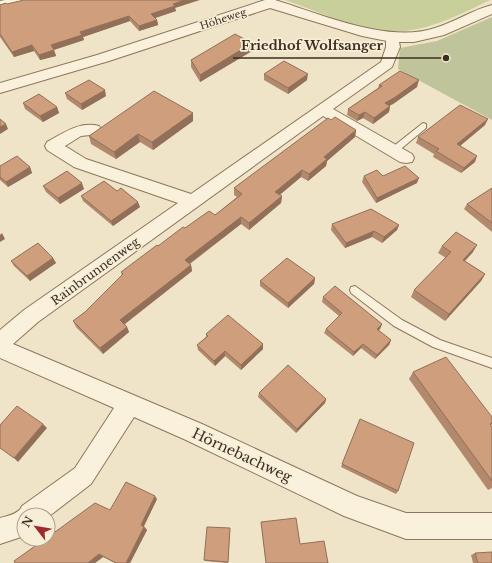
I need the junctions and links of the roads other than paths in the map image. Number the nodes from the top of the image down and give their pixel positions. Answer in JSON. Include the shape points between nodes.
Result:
{"nodes":[{"id":1,"x":19,"y":0,"type":"edge"},
{"id":2,"x":268,"y":1,"type":"edge"},
{"id":3,"x":0,"y":5,"type":"edge"},
{"id":4,"x":492,"y":9,"type":"edge"},
{"id":5,"x":392,"y":37,"type":"junction"},
{"id":6,"x":0,"y":88,"type":"edge"},
{"id":7,"x":322,"y":109,"type":"junction"},
{"id":8,"x":423,"y":126,"type":"dead end"},
{"id":9,"x":94,"y":130,"type":"dead end"},
{"id":10,"x":399,"y":155,"type":"joint"},
{"id":11,"x":192,"y":201,"type":"junction"},
{"id":12,"x":354,"y":290,"type":"dead end"},
{"id":13,"x":0,"y":343,"type":"edge"},
{"id":14,"x":0,"y":348,"type":"edge"},
{"id":15,"x":492,"y":363,"type":"edge"},
{"id":16,"x":130,"y":404,"type":"junction"},
{"id":17,"x":42,"y":507,"type":"edge"},
{"id":18,"x":16,"y":526,"type":"edge"},
{"id":19,"x":492,"y":526,"type":"edge"},
{"id":20,"x":0,"y":531,"type":"edge"}],
"edges":[{"from":1,"to":3,"type":"street"},
{"from":2,"to":5,"type":"street","name":"Höheweg","via":[[367,33]]},
{"from":2,"to":6,"type":"street","name":"Höheweg","via":[[104,58]]},
{"from":4,"to":5,"type":"street","name":"Höheweg","via":[[439,32],[414,37]]},
{"from":5,"to":7,"type":"street","name":"Rainbrunnenweg","via":[[393,47],[387,64]]},
{"from":7,"to":10,"type":"street"},
{"from":7,"to":11,"type":"street","name":"Rainbrunnenweg"},
{"from":8,"to":10,"type":"lane"},
{"from":9,"to":11,"type":"street","via":[[78,131],[53,146],[80,163]]},
{"from":11,"to":13,"type":"street","name":"Rainbrunnenweg","via":[[31,316]]},
{"from":12,"to":15,"type":"lane","via":[[398,323],[437,344]]},
{"from":14,"to":16,"type":"street","name":"Hörnebachweg"},
{"from":16,"to":17,"type":"street","via":[[83,476]]},
{"from":16,"to":19,"type":"street","name":"Hörnebachweg","via":[[353,507],[406,526]]},
{"from":18,"to":20,"type":"street"}]}
